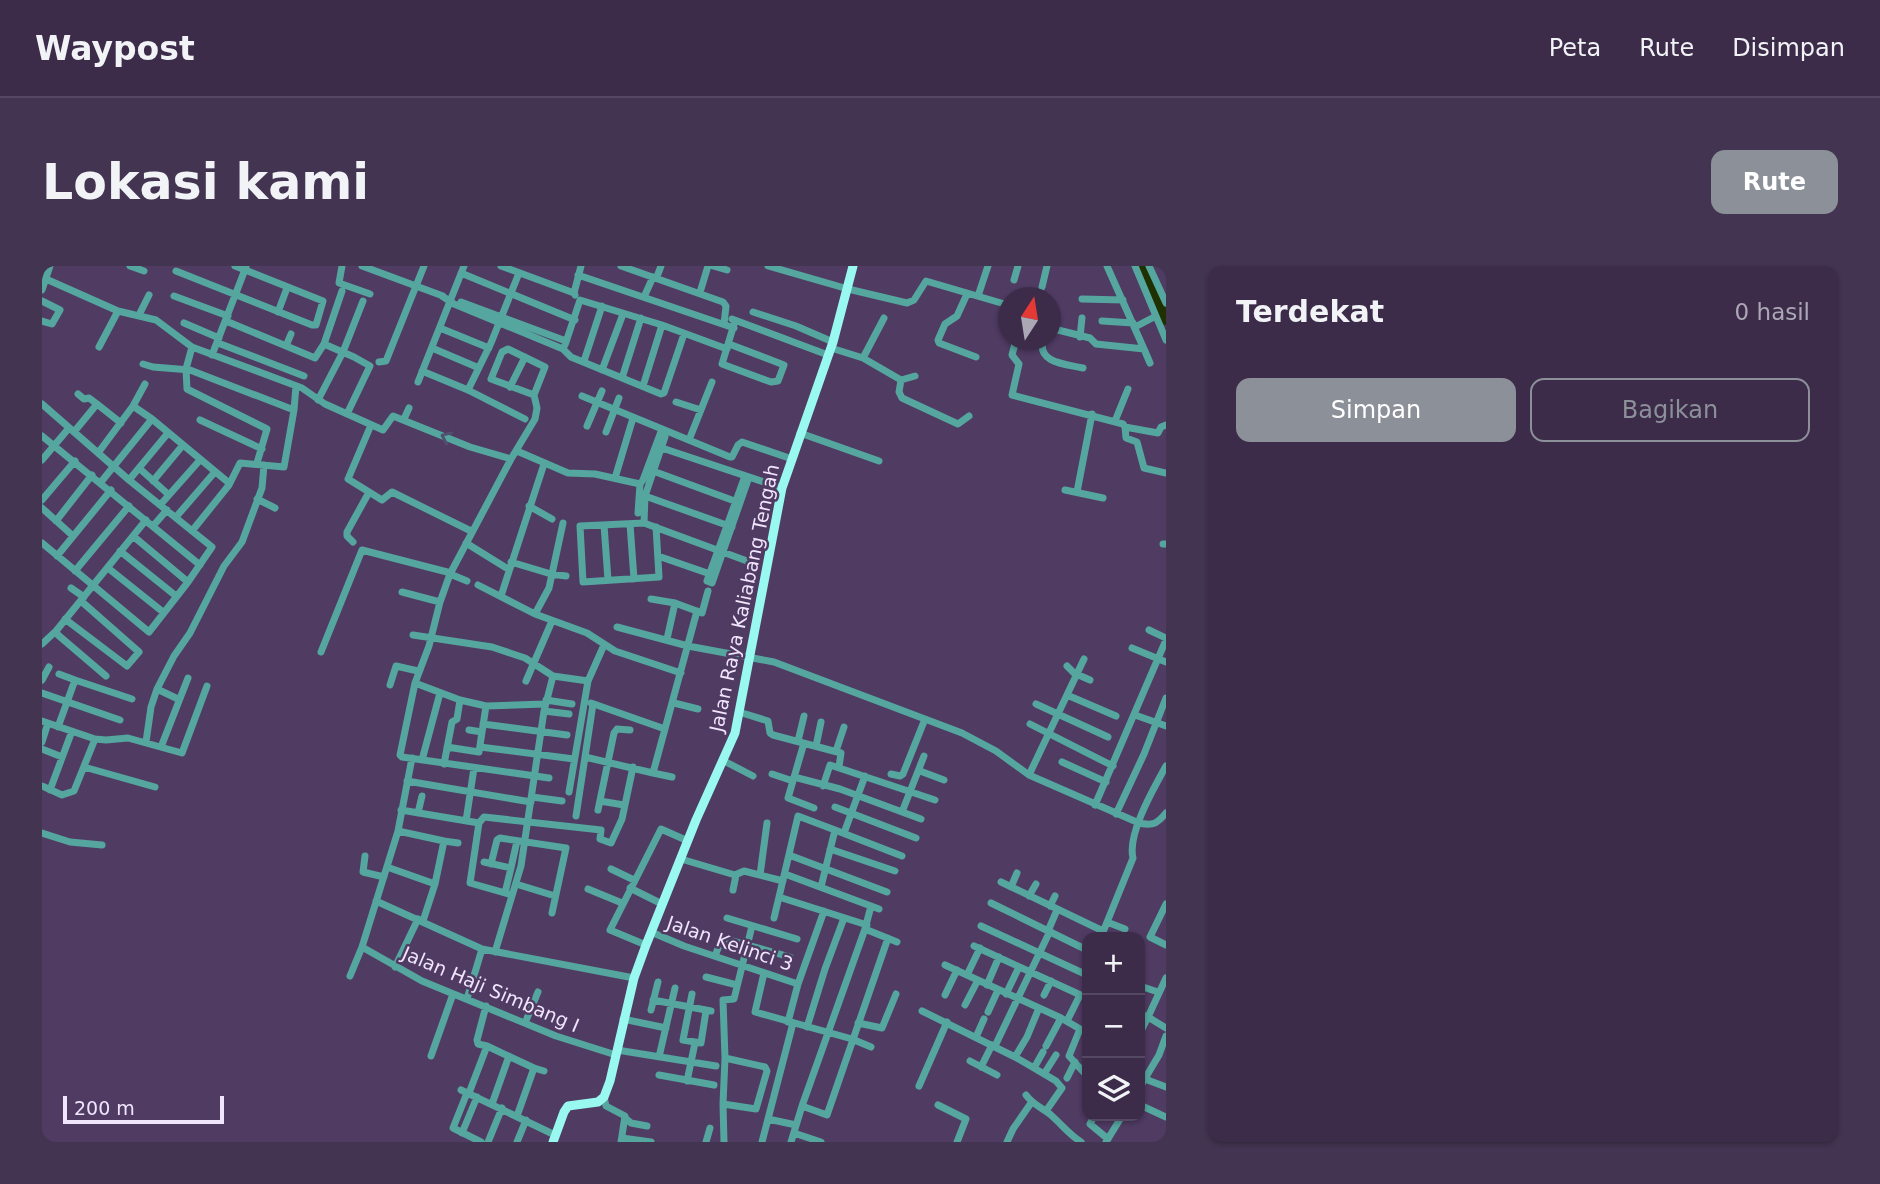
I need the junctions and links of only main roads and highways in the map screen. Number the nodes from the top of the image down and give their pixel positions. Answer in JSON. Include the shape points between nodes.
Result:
{"nodes":[{"id":1,"x":853,"y":266,"type":"edge"},
{"id":2,"x":554,"y":1139,"type":"edge"}],
"edges":[{"from":1,"to":2,"type":"main road","name":"Jalan Raya Kaliabang Tengah","via":[[831,348],[782,488],[735,733],[634,978],[604,1097],[568,1106]]}]}
